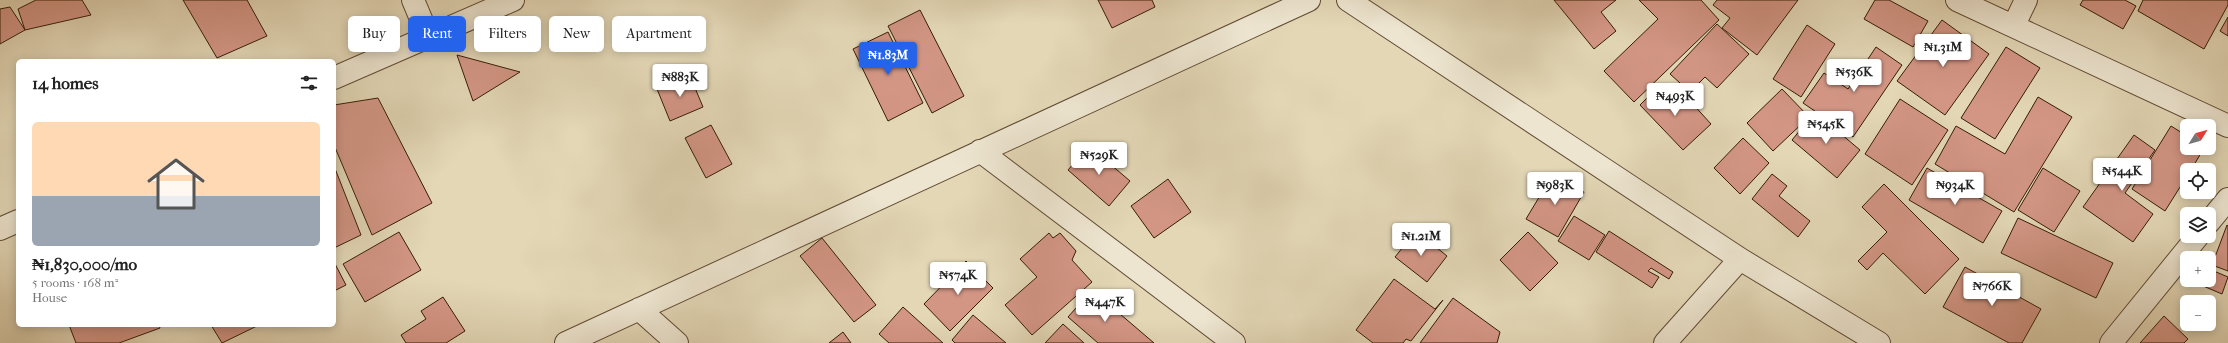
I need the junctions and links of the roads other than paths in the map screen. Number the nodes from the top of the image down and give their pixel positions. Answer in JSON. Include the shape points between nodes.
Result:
{"nodes":[{"id":1,"x":413,"y":0,"type":"edge"},
{"id":2,"x":513,"y":0,"type":"edge"},
{"id":3,"x":1309,"y":0,"type":"edge"},
{"id":4,"x":1348,"y":0,"type":"edge"},
{"id":5,"x":1956,"y":0,"type":"edge"},
{"id":6,"x":2026,"y":0,"type":"edge"},
{"id":7,"x":420,"y":16,"type":"edge"},
{"id":8,"x":466,"y":21,"type":"edge"},
{"id":9,"x":2014,"y":25,"type":"junction"},
{"id":10,"x":408,"y":47,"type":"edge"},
{"id":11,"x":336,"y":77,"type":"edge"},
{"id":12,"x":2228,"y":126,"type":"edge"},
{"id":13,"x":980,"y":151,"type":"junction"},
{"id":14,"x":2228,"y":199,"type":"edge"},
{"id":15,"x":2216,"y":214,"type":"edge"},
{"id":16,"x":16,"y":222,"type":"edge"},
{"id":17,"x":0,"y":230,"type":"edge"},
{"id":18,"x":2192,"y":243,"type":"edge"},
{"id":19,"x":1740,"y":259,"type":"junction"},
{"id":20,"x":639,"y":309,"type":"junction"},
{"id":21,"x":566,"y":343,"type":"edge"},
{"id":22,"x":677,"y":343,"type":"edge"},
{"id":23,"x":1234,"y":343,"type":"edge"},
{"id":24,"x":1665,"y":343,"type":"edge"},
{"id":25,"x":1879,"y":343,"type":"edge"},
{"id":26,"x":2111,"y":343,"type":"edge"}],
"edges":[{"from":1,"to":7,"type":"street"},
{"from":2,"to":8,"type":"street"},
{"from":3,"to":13,"type":"street"},
{"from":4,"to":19,"type":"street"},
{"from":5,"to":9,"type":"street"},
{"from":6,"to":9,"type":"street"},
{"from":9,"to":12,"type":"street"},
{"from":10,"to":11,"type":"street"},
{"from":13,"to":20,"type":"street"},
{"from":13,"to":23,"type":"street"},
{"from":14,"to":15,"type":"street"},
{"from":16,"to":17,"type":"street"},
{"from":18,"to":26,"type":"street"},
{"from":19,"to":24,"type":"street"},
{"from":19,"to":25,"type":"street"},
{"from":20,"to":21,"type":"street"},
{"from":20,"to":22,"type":"street"}]}
